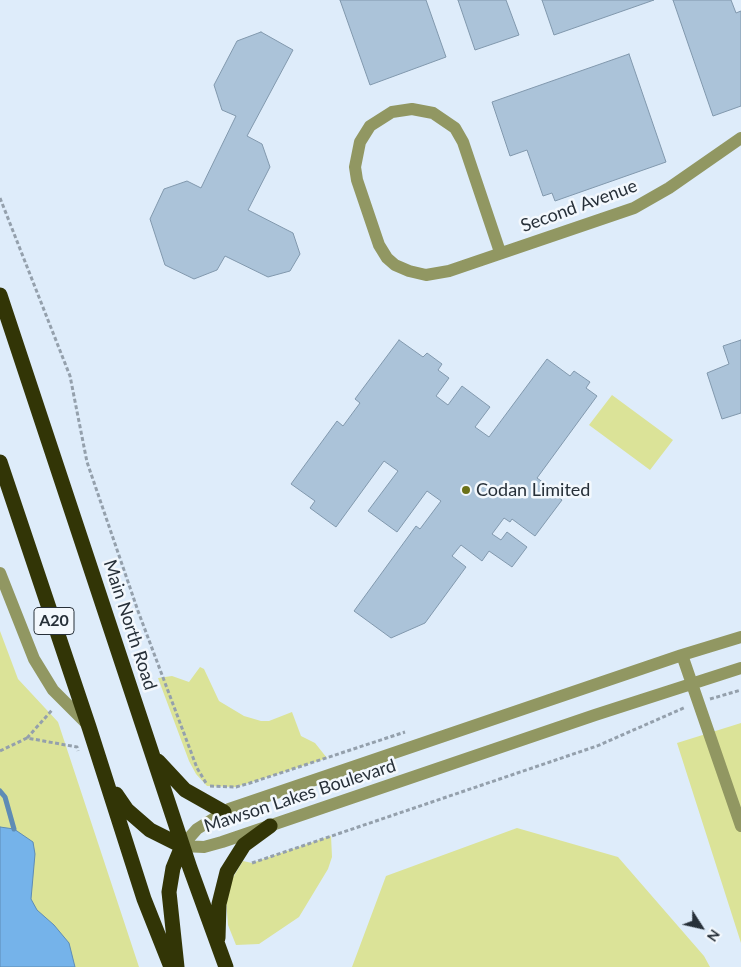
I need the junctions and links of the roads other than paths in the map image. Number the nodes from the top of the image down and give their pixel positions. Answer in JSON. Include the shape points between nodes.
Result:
{"nodes":[{"id":1,"x":741,"y":138,"type":"edge"},
{"id":2,"x":500,"y":252,"type":"junction"},
{"id":3,"x":0,"y":295,"type":"edge"},
{"id":4,"x":0,"y":462,"type":"edge"},
{"id":5,"x":0,"y":573,"type":"edge"},
{"id":6,"x":741,"y":637,"type":"edge"},
{"id":7,"x":682,"y":655,"type":"junction"},
{"id":8,"x":741,"y":668,"type":"edge"},
{"id":9,"x":692,"y":683,"type":"junction"},
{"id":10,"x":89,"y":727,"type":"junction"},
{"id":11,"x":154,"y":756,"type":"junction"},
{"id":12,"x":107,"y":780,"type":"junction"},
{"id":13,"x":224,"y":812,"type":"junction"},
{"id":14,"x":270,"y":826,"type":"junction"},
{"id":15,"x":741,"y":826,"type":"edge"},
{"id":16,"x":182,"y":846,"type":"junction"},
{"id":17,"x":218,"y":945,"type":"junction"},
{"id":18,"x":171,"y":967,"type":"edge"},
{"id":19,"x":177,"y":967,"type":"edge"},
{"id":20,"x":226,"y":967,"type":"edge"}],
"edges":[{"from":1,"to":2,"type":"street","name":"Second Avenue","via":[[634,208]]},
{"from":2,"to":2,"type":"street","name":"Second Avenue","via":[[449,271],[426,275],[404,270],[387,258],[379,245],[356,176],[356,153],[370,126],[392,112],[412,109],[433,113],[455,128],[463,142]]},
{"from":3,"to":11,"type":"highway","name":"Main North Road"},
{"from":4,"to":10,"type":"highway","number":"A20"},
{"from":5,"to":10,"type":"street","via":[[34,659],[53,690]]},
{"from":6,"to":7,"type":"street","name":"Mawson Lakes Boulevard"},
{"from":7,"to":9,"type":"street"},
{"from":7,"to":13,"type":"street","name":"Mawson Lakes Boulevard"},
{"from":8,"to":9,"type":"street","name":"Mawson Lakes Boulevard"},
{"from":9,"to":14,"type":"street","name":"Mawson Lakes Boulevard"},
{"from":9,"to":15,"type":"street"},
{"from":10,"to":12,"type":"highway","number":"A20"},
{"from":11,"to":13,"type":"highway","via":[[185,790]]},
{"from":11,"to":16,"type":"highway","name":"Main North Road"},
{"from":12,"to":16,"type":"highway","via":[[137,820],[160,837]]},
{"from":12,"to":18,"type":"highway","number":"A20","via":[[144,899]]},
{"from":13,"to":16,"type":"street","name":"Mawson Lakes Boulevard","via":[[197,829]]},
{"from":14,"to":16,"type":"street","name":"Mawson Lakes Boulevard","via":[[208,846]]},
{"from":14,"to":17,"type":"highway","via":[[244,846],[223,881]]},
{"from":16,"to":17,"type":"highway","name":"Main North Road"},
{"from":16,"to":19,"type":"highway","via":[[173,868],[169,892]]},
{"from":17,"to":20,"type":"highway","name":"Main North Road"}]}
